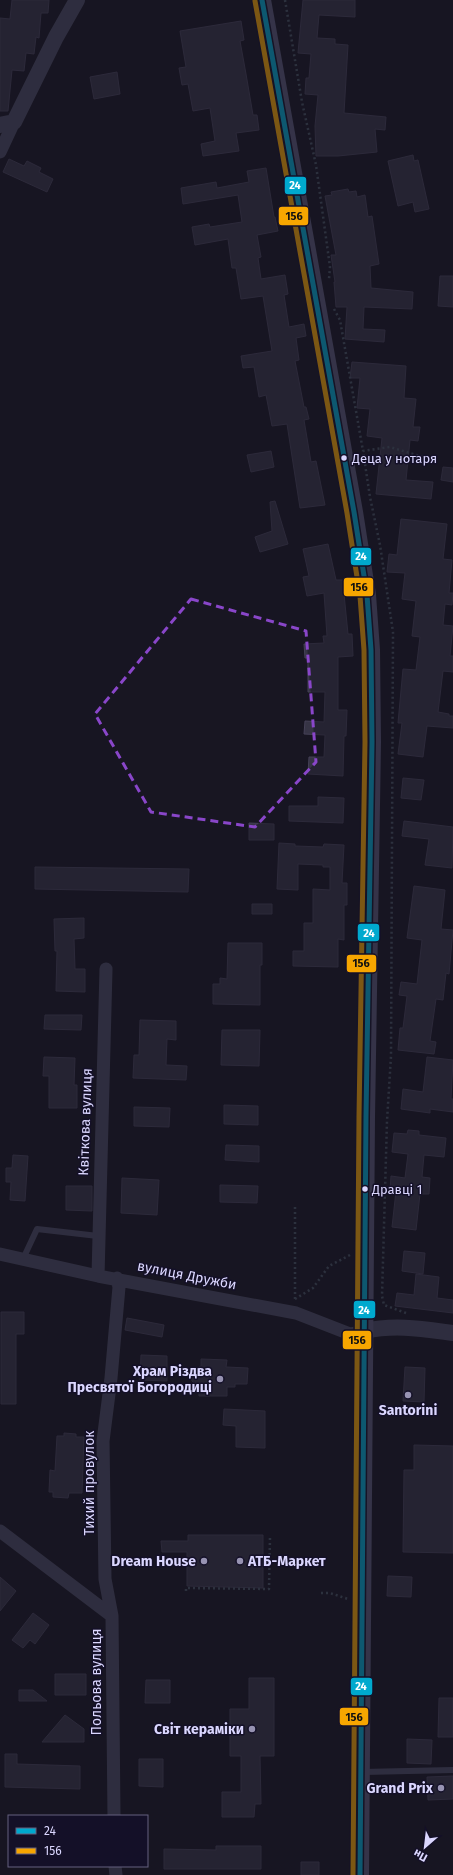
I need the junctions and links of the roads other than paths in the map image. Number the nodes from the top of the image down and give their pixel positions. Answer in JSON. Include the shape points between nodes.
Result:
{"nodes":[{"id":1,"x":77,"y":0,"type":"edge"},
{"id":2,"x":262,"y":0,"type":"edge"},
{"id":3,"x":7,"y":123,"type":"edge"},
{"id":4,"x":0,"y":152,"type":"edge"},
{"id":5,"x":106,"y":969,"type":"dead end"},
{"id":6,"x":98,"y":1236,"type":"junction"},
{"id":7,"x":0,"y":1254,"type":"edge"},
{"id":8,"x":24,"y":1259,"type":"junction"},
{"id":9,"x":98,"y":1276,"type":"junction"},
{"id":10,"x":117,"y":1278,"type":"junction"},
{"id":11,"x":365,"y":1331,"type":"junction"},
{"id":12,"x":453,"y":1333,"type":"edge"},
{"id":13,"x":0,"y":1531,"type":"edge"},
{"id":14,"x":112,"y":1616,"type":"junction"},
{"id":15,"x":453,"y":1770,"type":"edge"},
{"id":16,"x":360,"y":1772,"type":"junction"},
{"id":17,"x":114,"y":1815,"type":"edge"},
{"id":18,"x":360,"y":1875,"type":"edge"}],
"edges":[{"from":1,"to":3,"type":"street"},
{"from":2,"to":11,"type":"main road","via":[[367,595],[371,650],[372,742]]},
{"from":3,"to":4,"type":"street"},
{"from":5,"to":6,"type":"street","name":"Квіткова вулиця"},
{"from":6,"to":8,"type":"lane","via":[[37,1230]]},
{"from":6,"to":9,"type":"street","name":"Квіткова вулиця"},
{"from":7,"to":8,"type":"street","name":"вулиця Дружби"},
{"from":8,"to":9,"type":"street","name":"вулиця Дружби"},
{"from":9,"to":10,"type":"street","name":"вулиця Дружби"},
{"from":10,"to":11,"type":"street","name":"вулиця Дружби","via":[[296,1313],[350,1334]]},
{"from":10,"to":14,"type":"street","name":"Тихий провулок","via":[[119,1287],[115,1338],[103,1441],[105,1579]]},
{"from":11,"to":12,"type":"street","via":[[389,1326]]},
{"from":11,"to":16,"type":"main road"},
{"from":13,"to":14,"type":"street","name":"Польова вулиця"},
{"from":14,"to":17,"type":"street","name":"Польова вулиця"},
{"from":15,"to":16,"type":"lane"},
{"from":16,"to":18,"type":"main road"}]}
